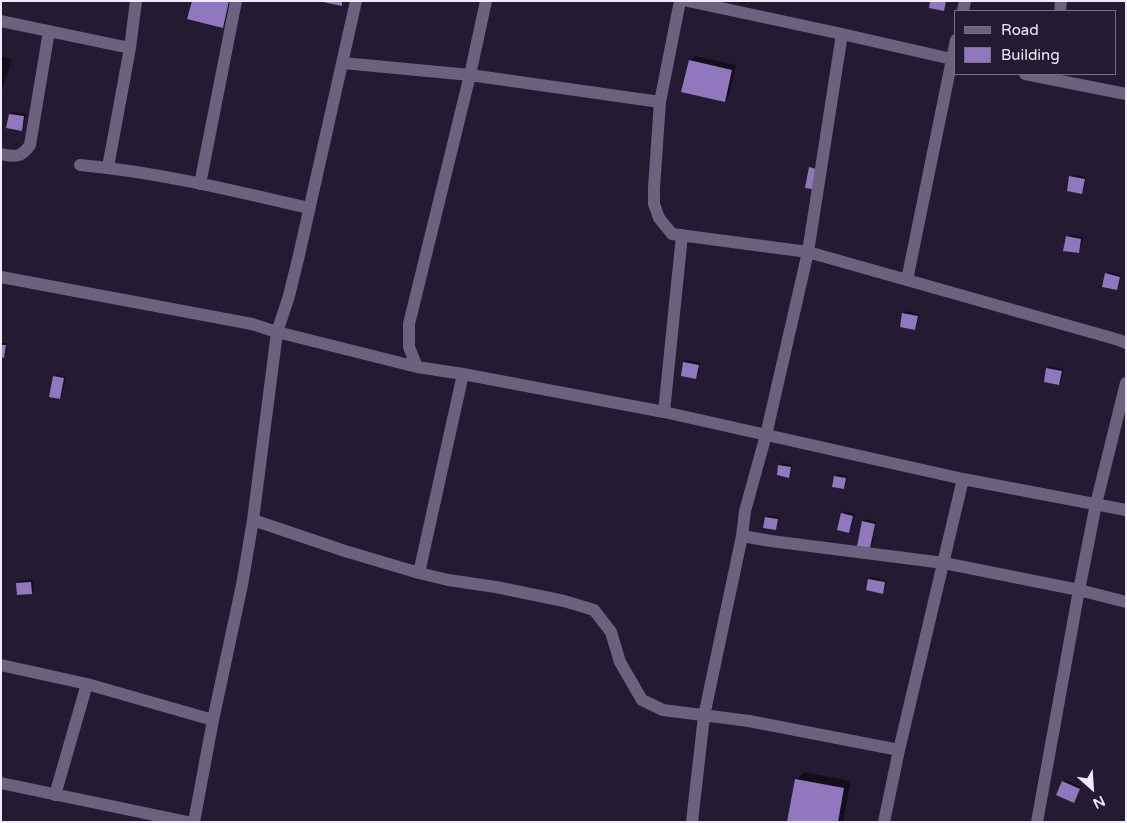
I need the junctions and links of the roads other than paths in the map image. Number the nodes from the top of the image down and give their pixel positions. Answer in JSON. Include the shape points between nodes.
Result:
{"nodes":[{"id":1,"x":136,"y":1,"type":"edge"},
{"id":2,"x":236,"y":1,"type":"edge"},
{"id":3,"x":356,"y":1,"type":"edge"},
{"id":4,"x":486,"y":1,"type":"edge"},
{"id":5,"x":680,"y":1,"type":"edge"},
{"id":6,"x":688,"y":1,"type":"edge"},
{"id":7,"x":704,"y":3,"type":"edge"},
{"id":8,"x":1,"y":21,"type":"edge"},
{"id":9,"x":49,"y":31,"type":"junction"},
{"id":10,"x":842,"y":34,"type":"junction"},
{"id":11,"x":130,"y":48,"type":"junction"},
{"id":12,"x":953,"y":59,"type":"edge"},
{"id":13,"x":343,"y":63,"type":"junction"},
{"id":14,"x":470,"y":75,"type":"junction"},
{"id":15,"x":1049,"y":76,"type":"edge"},
{"id":16,"x":1126,"y":94,"type":"edge"},
{"id":17,"x":660,"y":102,"type":"junction"},
{"id":18,"x":1,"y":154,"type":"edge"},
{"id":19,"x":80,"y":165,"type":"dead end"},
{"id":20,"x":108,"y":167,"type":"junction"},
{"id":21,"x":200,"y":184,"type":"junction"},
{"id":22,"x":310,"y":208,"type":"junction"},
{"id":23,"x":682,"y":235,"type":"junction"},
{"id":24,"x":808,"y":252,"type":"junction"},
{"id":25,"x":1,"y":277,"type":"edge"},
{"id":26,"x":907,"y":280,"type":"junction"},
{"id":27,"x":278,"y":332,"type":"junction"},
{"id":28,"x":1126,"y":343,"type":"edge"},
{"id":29,"x":417,"y":367,"type":"junction"},
{"id":30,"x":463,"y":374,"type":"junction"},
{"id":31,"x":1126,"y":383,"type":"edge"},
{"id":32,"x":664,"y":412,"type":"junction"},
{"id":33,"x":766,"y":435,"type":"junction"},
{"id":34,"x":963,"y":479,"type":"junction"},
{"id":35,"x":1096,"y":504,"type":"junction"},
{"id":36,"x":1126,"y":510,"type":"edge"},
{"id":37,"x":253,"y":520,"type":"junction"},
{"id":38,"x":742,"y":536,"type":"junction"},
{"id":39,"x":944,"y":563,"type":"junction"},
{"id":40,"x":419,"y":573,"type":"junction"},
{"id":41,"x":1079,"y":590,"type":"junction"},
{"id":42,"x":1126,"y":602,"type":"edge"},
{"id":43,"x":1,"y":665,"type":"edge"},
{"id":44,"x":87,"y":684,"type":"junction"},
{"id":45,"x":704,"y":716,"type":"junction"},
{"id":46,"x":213,"y":720,"type":"junction"},
{"id":47,"x":899,"y":750,"type":"junction"},
{"id":48,"x":1,"y":784,"type":"edge"},
{"id":49,"x":55,"y":795,"type":"junction"},
{"id":50,"x":188,"y":822,"type":"edge"},
{"id":51,"x":194,"y":822,"type":"edge"},
{"id":52,"x":692,"y":822,"type":"edge"},
{"id":53,"x":884,"y":822,"type":"edge"},
{"id":54,"x":1037,"y":822,"type":"edge"}],
"edges":[{"from":1,"to":11,"type":"street"},
{"from":2,"to":21,"type":"street"},
{"from":3,"to":13,"type":"street"},
{"from":4,"to":14,"type":"street"},
{"from":5,"to":17,"type":"street"},
{"from":6,"to":7,"type":"street"},
{"from":7,"to":10,"type":"street"},
{"from":8,"to":9,"type":"street"},
{"from":9,"to":11,"type":"street"},
{"from":9,"to":18,"type":"street","via":[[30,145],[14,157]]},
{"from":10,"to":12,"type":"street"},
{"from":10,"to":24,"type":"street"},
{"from":11,"to":20,"type":"street"},
{"from":12,"to":26,"type":"street"},
{"from":13,"to":14,"type":"street"},
{"from":13,"to":22,"type":"street"},
{"from":14,"to":17,"type":"street"},
{"from":14,"to":29,"type":"street","via":[[409,324],[409,347]]},
{"from":15,"to":16,"type":"street"},
{"from":17,"to":23,"type":"street","via":[[654,204],[665,227],[672,234]]},
{"from":19,"to":20,"type":"street"},
{"from":20,"to":21,"type":"street"},
{"from":21,"to":22,"type":"street"},
{"from":22,"to":27,"type":"street"},
{"from":23,"to":24,"type":"street"},
{"from":23,"to":32,"type":"street"},
{"from":24,"to":26,"type":"street"},
{"from":24,"to":33,"type":"street"},
{"from":25,"to":27,"type":"street","via":[[252,324]]},
{"from":26,"to":28,"type":"street"},
{"from":27,"to":29,"type":"street"},
{"from":27,"to":37,"type":"street"},
{"from":29,"to":30,"type":"street"},
{"from":30,"to":32,"type":"street"},
{"from":30,"to":40,"type":"street"},
{"from":31,"to":35,"type":"street"},
{"from":32,"to":33,"type":"street"},
{"from":33,"to":34,"type":"street"},
{"from":33,"to":38,"type":"street","via":[[745,510]]},
{"from":34,"to":35,"type":"street"},
{"from":34,"to":39,"type":"street"},
{"from":35,"to":36,"type":"street"},
{"from":35,"to":41,"type":"street"},
{"from":37,"to":40,"type":"street"},
{"from":37,"to":46,"type":"street"},
{"from":38,"to":39,"type":"street"},
{"from":38,"to":45,"type":"street"},
{"from":39,"to":41,"type":"street"},
{"from":39,"to":47,"type":"street"},
{"from":40,"to":45,"type":"street","via":[[564,601],[594,610],[611,632],[620,662],[642,700],[664,710]]},
{"from":41,"to":42,"type":"street"},
{"from":41,"to":54,"type":"street"},
{"from":43,"to":44,"type":"street"},
{"from":44,"to":46,"type":"street"},
{"from":44,"to":49,"type":"street"},
{"from":45,"to":47,"type":"street","via":[[749,721]]},
{"from":45,"to":52,"type":"street"},
{"from":46,"to":51,"type":"street"},
{"from":47,"to":53,"type":"street"},
{"from":48,"to":49,"type":"street"},
{"from":49,"to":50,"type":"street"}]}
